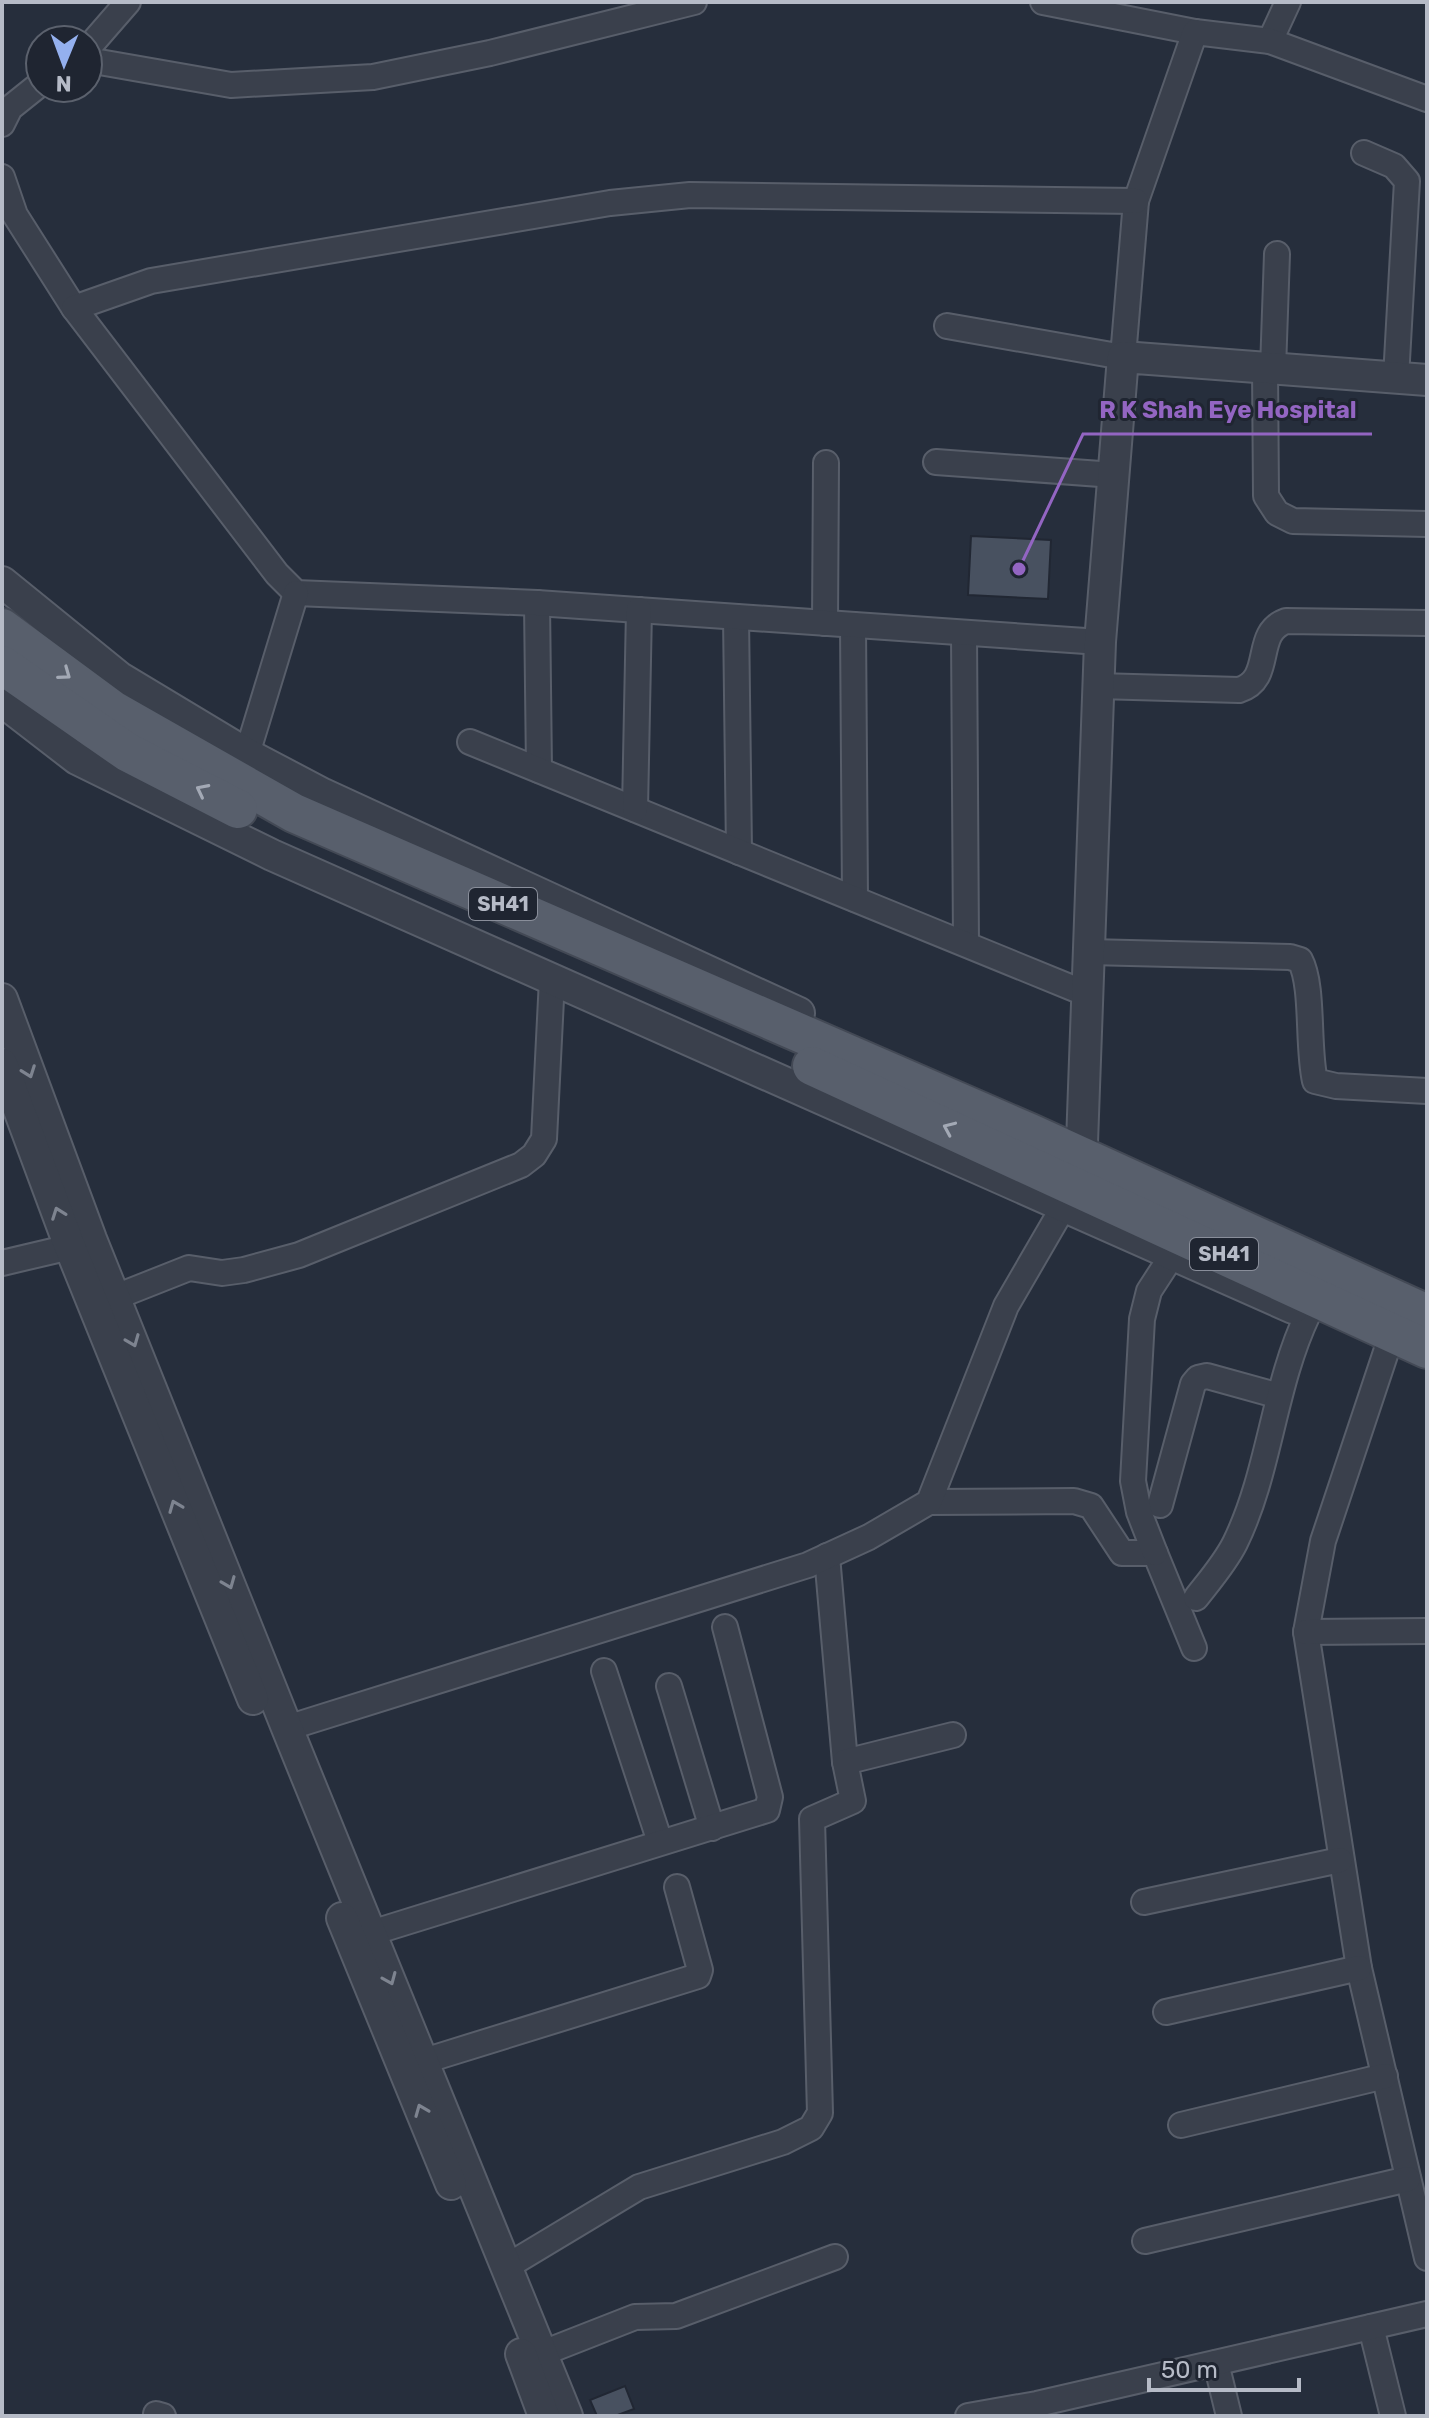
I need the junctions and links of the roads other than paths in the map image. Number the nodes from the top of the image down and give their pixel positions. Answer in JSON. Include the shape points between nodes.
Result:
{"nodes":[{"id":1,"x":128,"y":2,"type":"edge"},
{"id":2,"x":694,"y":2,"type":"edge"},
{"id":3,"x":1043,"y":2,"type":"edge"},
{"id":4,"x":1288,"y":2,"type":"edge"},
{"id":5,"x":104,"y":30,"type":"edge"},
{"id":6,"x":1195,"y":32,"type":"junction"},
{"id":7,"x":1270,"y":41,"type":"junction"},
{"id":8,"x":104,"y":63,"type":"edge"},
{"id":9,"x":24,"y":97,"type":"edge"},
{"id":10,"x":1427,"y":99,"type":"edge"},
{"id":11,"x":2,"y":124,"type":"edge"},
{"id":12,"x":1364,"y":153,"type":"dead end"},
{"id":13,"x":2,"y":177,"type":"edge"},
{"id":14,"x":1136,"y":201,"type":"junction"},
{"id":15,"x":1277,"y":254,"type":"dead end"},
{"id":16,"x":74,"y":308,"type":"junction"},
{"id":17,"x":947,"y":326,"type":"dead end"},
{"id":18,"x":1123,"y":357,"type":"junction"},
{"id":19,"x":1269,"y":368,"type":"junction"},
{"id":20,"x":1396,"y":378,"type":"junction"},
{"id":21,"x":1427,"y":380,"type":"edge"},
{"id":22,"x":936,"y":462,"type":"dead end"},
{"id":23,"x":826,"y":463,"type":"dead end"},
{"id":24,"x":1114,"y":475,"type":"junction"},
{"id":25,"x":1427,"y":524,"type":"edge"},
{"id":26,"x":2,"y":582,"type":"edge"},
{"id":27,"x":296,"y":593,"type":"junction"},
{"id":28,"x":537,"y":603,"type":"junction"},
{"id":29,"x":639,"y":610,"type":"junction"},
{"id":30,"x":736,"y":617,"type":"junction"},
{"id":31,"x":825,"y":623,"type":"junction"},
{"id":32,"x":1427,"y":623,"type":"edge"},
{"id":33,"x":853,"y":625,"type":"junction"},
{"id":34,"x":2,"y":628,"type":"edge"},
{"id":35,"x":964,"y":633,"type":"junction"},
{"id":36,"x":1100,"y":642,"type":"junction"},
{"id":37,"x":2,"y":665,"type":"edge"},
{"id":38,"x":1098,"y":686,"type":"junction"},
{"id":39,"x":2,"y":701,"type":"edge"},
{"id":40,"x":470,"y":742,"type":"dead end"},
{"id":41,"x":247,"y":754,"type":"junction"},
{"id":42,"x":539,"y":770,"type":"junction"},
{"id":43,"x":635,"y":809,"type":"junction"},
{"id":44,"x":739,"y":852,"type":"junction"},
{"id":45,"x":855,"y":899,"type":"junction"},
{"id":46,"x":966,"y":944,"type":"junction"},
{"id":47,"x":1089,"y":952,"type":"junction"},
{"id":48,"x":552,"y":979,"type":"junction"},
{"id":49,"x":1087,"y":994,"type":"junction"},
{"id":50,"x":2,"y":999,"type":"edge"},
{"id":51,"x":2,"y":1064,"type":"edge"},
{"id":52,"x":1427,"y":1091,"type":"edge"},
{"id":53,"x":1082,"y":1143,"type":"junction"},
{"id":54,"x":1025,"y":1146,"type":"junction"},
{"id":55,"x":1064,"y":1206,"type":"junction"},
{"id":56,"x":70,"y":1247,"type":"junction"},
{"id":57,"x":1173,"y":1254,"type":"junction"},
{"id":58,"x":2,"y":1263,"type":"edge"},
{"id":59,"x":1427,"y":1297,"type":"edge"},
{"id":60,"x":105,"y":1302,"type":"junction"},
{"id":61,"x":1308,"y":1314,"type":"junction"},
{"id":62,"x":1427,"y":1314,"type":"edge"},
{"id":63,"x":1387,"y":1349,"type":"junction"},
{"id":64,"x":1427,"y":1349,"type":"edge"},
{"id":65,"x":1427,"y":1366,"type":"edge"},
{"id":66,"x":1279,"y":1396,"type":"junction"},
{"id":67,"x":929,"y":1502,"type":"junction"},
{"id":68,"x":1160,"y":1505,"type":"dead end"},
{"id":69,"x":1155,"y":1553,"type":"junction"},
{"id":70,"x":827,"y":1556,"type":"junction"},
{"id":71,"x":1196,"y":1598,"type":"dead end"},
{"id":72,"x":725,"y":1627,"type":"dead end"},
{"id":73,"x":1427,"y":1631,"type":"edge"},
{"id":74,"x":1306,"y":1632,"type":"junction"},
{"id":75,"x":1194,"y":1648,"type":"dead end"},
{"id":76,"x":604,"y":1671,"type":"dead end"},
{"id":77,"x":669,"y":1686,"type":"dead end"},
{"id":78,"x":287,"y":1728,"type":"junction"},
{"id":79,"x":953,"y":1735,"type":"dead end"},
{"id":80,"x":845,"y":1762,"type":"junction"},
{"id":81,"x":712,"y":1828,"type":"junction"},
{"id":82,"x":660,"y":1842,"type":"junction"},
{"id":83,"x":1340,"y":1860,"type":"junction"},
{"id":84,"x":677,"y":1887,"type":"dead end"},
{"id":85,"x":1144,"y":1902,"type":"dead end"},
{"id":86,"x":371,"y":1933,"type":"junction"},
{"id":87,"x":1359,"y":1968,"type":"junction"},
{"id":88,"x":1166,"y":2012,"type":"dead end"},
{"id":89,"x":424,"y":2061,"type":"junction"},
{"id":90,"x":1385,"y":2076,"type":"junction"},
{"id":91,"x":1181,"y":2125,"type":"dead end"},
{"id":92,"x":1408,"y":2179,"type":"junction"},
{"id":93,"x":1145,"y":2241,"type":"dead end"},
{"id":94,"x":835,"y":2257,"type":"dead end"},
{"id":95,"x":1427,"y":2258,"type":"edge"},
{"id":96,"x":506,"y":2267,"type":"junction"},
{"id":97,"x":1427,"y":2314,"type":"edge"},
{"id":98,"x":1371,"y":2327,"type":"junction"},
{"id":99,"x":543,"y":2353,"type":"junction"},
{"id":100,"x":1216,"y":2363,"type":"junction"},
{"id":101,"x":1038,"y":2410,"type":"edge"},
{"id":102,"x":544,"y":2416,"type":"edge"},
{"id":103,"x":567,"y":2416,"type":"edge"},
{"id":104,"x":968,"y":2416,"type":"edge"},
{"id":105,"x":1229,"y":2416,"type":"edge"},
{"id":106,"x":1393,"y":2416,"type":"edge"}],
"edges":[{"from":1,"to":5,"type":"street"},
{"from":2,"to":8,"type":"street","via":[[373,77],[231,85]]},
{"from":3,"to":6,"type":"street"},
{"from":4,"to":7,"type":"street"},
{"from":6,"to":7,"type":"street"},
{"from":6,"to":14,"type":"street"},
{"from":7,"to":10,"type":"street"},
{"from":9,"to":11,"type":"street"},
{"from":12,"to":20,"type":"street","via":[[1394,166],[1407,181]]},
{"from":13,"to":16,"type":"street","via":[[15,215]]},
{"from":14,"to":16,"type":"street","via":[[690,195],[637,200],[151,281]]},
{"from":14,"to":18,"type":"street"},
{"from":15,"to":19,"type":"street"},
{"from":16,"to":27,"type":"street"},
{"from":17,"to":18,"type":"street"},
{"from":18,"to":19,"type":"street"},
{"from":18,"to":24,"type":"street"},
{"from":19,"to":20,"type":"street"},
{"from":19,"to":25,"type":"street","via":[[1270,507],[1293,521]]},
{"from":20,"to":21,"type":"street"},
{"from":22,"to":24,"type":"street"},
{"from":23,"to":31,"type":"street"},
{"from":24,"to":36,"type":"street"},
{"from":26,"to":41,"type":"street","via":[[119,677]]},
{"from":27,"to":28,"type":"street"},
{"from":27,"to":41,"type":"street"},
{"from":28,"to":29,"type":"street"},
{"from":28,"to":42,"type":"street"},
{"from":29,"to":30,"type":"street"},
{"from":29,"to":43,"type":"street"},
{"from":30,"to":31,"type":"street"},
{"from":30,"to":44,"type":"street"},
{"from":31,"to":33,"type":"street"},
{"from":32,"to":38,"type":"street","via":[[1286,621],[1268,632],[1258,678],[1239,690]]},
{"from":33,"to":35,"type":"street"},
{"from":33,"to":45,"type":"street"},
{"from":34,"to":54,"type":"main road","number":"SH41","one_way":true,"via":[[113,710],[294,813]]},
{"from":35,"to":36,"type":"street"},
{"from":35,"to":46,"type":"street"},
{"from":36,"to":38,"type":"street"},
{"from":54,"to":37,"type":"main road","number":"SH41","one_way":true,"via":[[286,833],[127,752]]},
{"from":38,"to":47,"type":"street"},
{"from":39,"to":48,"type":"street","via":[[77,759],[272,855]]},
{"from":40,"to":42,"type":"street"},
{"from":41,"to":53,"type":"street","via":[[323,794]]},
{"from":42,"to":43,"type":"street"},
{"from":43,"to":44,"type":"street"},
{"from":44,"to":45,"type":"street"},
{"from":45,"to":46,"type":"street"},
{"from":46,"to":49,"type":"street"},
{"from":47,"to":49,"type":"street"},
{"from":47,"to":52,"type":"street","via":[[1300,960],[1306,974],[1315,1081]]},
{"from":48,"to":55,"type":"street"},
{"from":48,"to":60,"type":"street","via":[[544,1139],[521,1165],[299,1255],[222,1273],[189,1268]]},
{"from":49,"to":53,"type":"street"},
{"from":50,"to":60,"type":"street","one_way":true},
{"from":56,"to":51,"type":"street","one_way":true},
{"from":53,"to":59,"type":"street"},
{"from":54,"to":62,"type":"main road","number":"SH41"},
{"from":54,"to":64,"type":"main road","number":"SH41"},
{"from":55,"to":57,"type":"street"},
{"from":55,"to":67,"type":"street","via":[[1006,1306]]},
{"from":56,"to":58,"type":"street"},
{"from":56,"to":60,"type":"street"},
{"from":57,"to":61,"type":"street"},
{"from":57,"to":69,"type":"street","via":[[1149,1291],[1142,1319],[1133,1481]]},
{"from":60,"to":78,"type":"street","one_way":true},
{"from":102,"to":60,"type":"street","one_way":true},
{"from":61,"to":63,"type":"street"},
{"from":61,"to":66,"type":"street"},
{"from":63,"to":65,"type":"street"},
{"from":63,"to":74,"type":"street","via":[[1323,1541]]},
{"from":66,"to":68,"type":"street","via":[[1198,1378]]},
{"from":66,"to":71,"type":"street","via":[[1240,1531]]},
{"from":67,"to":69,"type":"street","via":[[1083,1502],[1122,1553]]},
{"from":67,"to":70,"type":"street"},
{"from":69,"to":75,"type":"street"},
{"from":70,"to":78,"type":"street"},
{"from":70,"to":80,"type":"street"},
{"from":72,"to":81,"type":"street","via":[[770,1806],[755,1816]]},
{"from":73,"to":74,"type":"street"},
{"from":74,"to":83,"type":"street"},
{"from":76,"to":82,"type":"street"},
{"from":77,"to":81,"type":"street"},
{"from":78,"to":86,"type":"street"},
{"from":79,"to":80,"type":"street"},
{"from":80,"to":96,"type":"street","via":[[853,1801],[818,1814],[810,1828],[820,2113],[811,2128],[783,2142],[639,2187]]},
{"from":81,"to":82,"type":"street"},
{"from":82,"to":86,"type":"street"},
{"from":83,"to":85,"type":"street"},
{"from":83,"to":87,"type":"street"},
{"from":84,"to":89,"type":"street","via":[[698,1976]]},
{"from":86,"to":89,"type":"street","one_way":true},
{"from":87,"to":88,"type":"street"},
{"from":87,"to":90,"type":"street"},
{"from":89,"to":96,"type":"street"},
{"from":90,"to":91,"type":"street"},
{"from":90,"to":92,"type":"street"},
{"from":92,"to":93,"type":"street"},
{"from":92,"to":95,"type":"street"},
{"from":94,"to":99,"type":"street","via":[[676,2316],[635,2317]]},
{"from":96,"to":99,"type":"street"},
{"from":97,"to":98,"type":"street"},
{"from":98,"to":100,"type":"street"},
{"from":98,"to":106,"type":"street"},
{"from":99,"to":103,"type":"street"},
{"from":100,"to":101,"type":"street"},
{"from":100,"to":105,"type":"street"},
{"from":101,"to":104,"type":"street"}]}
